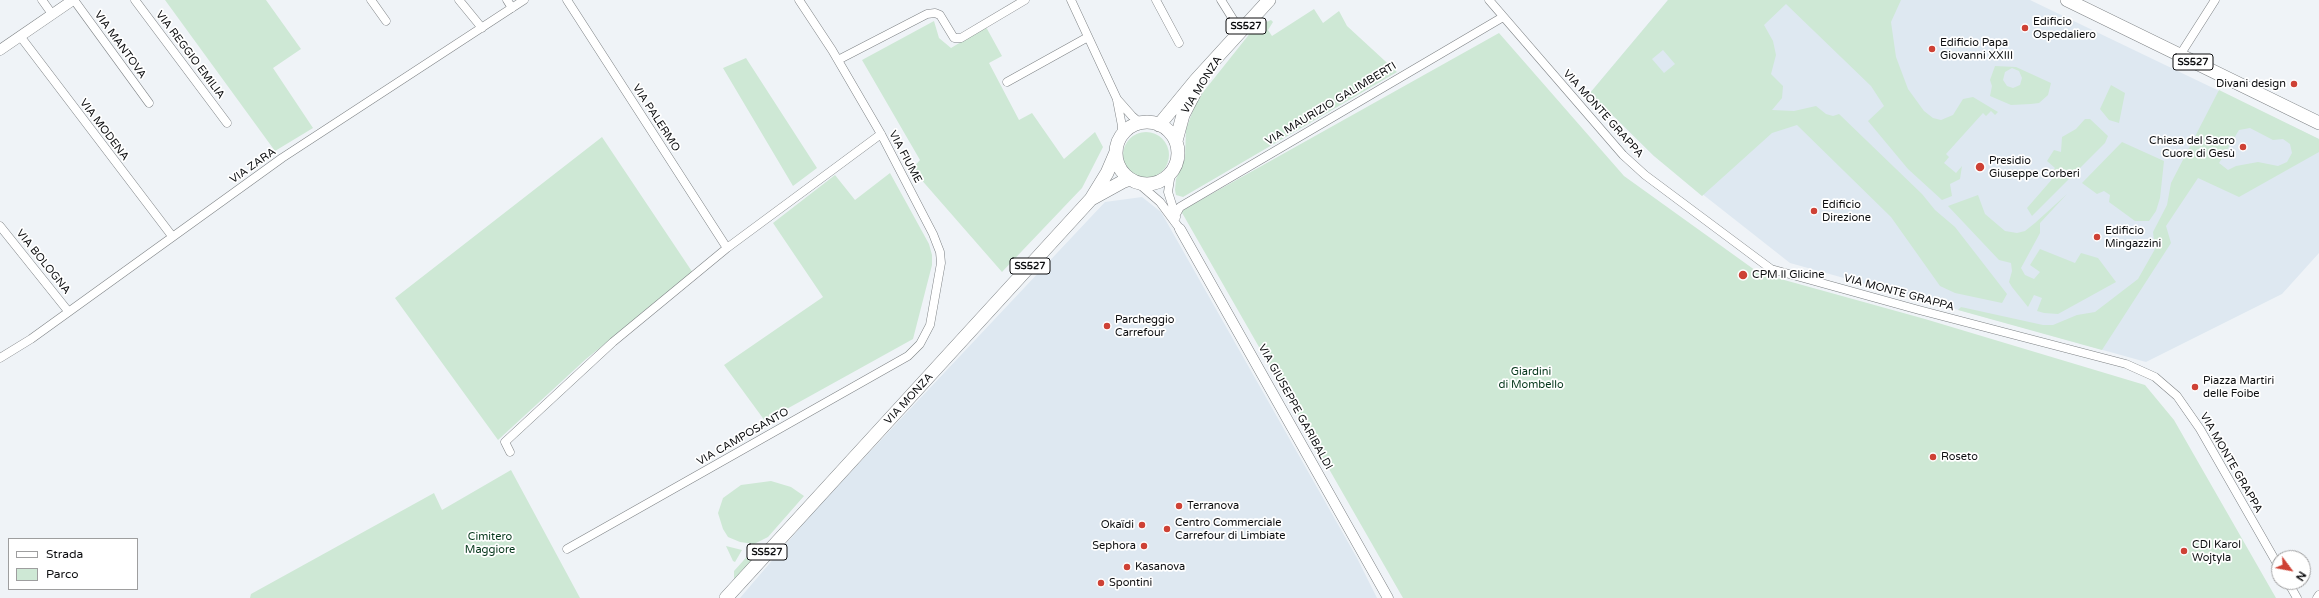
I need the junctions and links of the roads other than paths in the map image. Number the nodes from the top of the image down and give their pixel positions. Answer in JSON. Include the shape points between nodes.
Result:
{"nodes":[{"id":1,"x":42,"y":0,"type":"edge"},
{"id":2,"x":74,"y":0,"type":"edge"},
{"id":3,"x":136,"y":0,"type":"edge"},
{"id":4,"x":371,"y":0,"type":"edge"},
{"id":5,"x":459,"y":0,"type":"edge"},
{"id":6,"x":507,"y":0,"type":"edge"},
{"id":7,"x":524,"y":0,"type":"edge"},
{"id":8,"x":567,"y":0,"type":"edge"},
{"id":9,"x":799,"y":0,"type":"edge"},
{"id":10,"x":1025,"y":0,"type":"edge"},
{"id":11,"x":1071,"y":0,"type":"edge"},
{"id":12,"x":1156,"y":0,"type":"edge"},
{"id":13,"x":1220,"y":0,"type":"edge"},
{"id":14,"x":1269,"y":0,"type":"edge"},
{"id":15,"x":1489,"y":0,"type":"edge"},
{"id":16,"x":2067,"y":0,"type":"edge"},
{"id":17,"x":2215,"y":0,"type":"edge"},
{"id":18,"x":512,"y":8,"type":"junction"},
{"id":19,"x":52,"y":14,"type":"junction"},
{"id":20,"x":1503,"y":17,"type":"junction"},
{"id":21,"x":386,"y":21,"type":"dead end"},
{"id":22,"x":482,"y":28,"type":"junction"},
{"id":23,"x":1241,"y":32,"type":"junction"},
{"id":24,"x":20,"y":36,"type":"junction"},
{"id":25,"x":1088,"y":38,"type":"junction"},
{"id":26,"x":1179,"y":43,"type":"dead end"},
{"id":27,"x":0,"y":50,"type":"edge"},
{"id":28,"x":1222,"y":52,"type":"junction"},
{"id":29,"x":2180,"y":55,"type":"junction"},
{"id":30,"x":838,"y":60,"type":"junction"},
{"id":31,"x":1007,"y":82,"type":"dead end"},
{"id":32,"x":1117,"y":99,"type":"junction"},
{"id":33,"x":149,"y":103,"type":"dead end"},
{"id":34,"x":1145,"y":122,"type":"junction"},
{"id":35,"x":227,"y":123,"type":"dead end"},
{"id":36,"x":2319,"y":123,"type":"edge"},
{"id":37,"x":1159,"y":125,"type":"junction"},
{"id":38,"x":881,"y":134,"type":"junction"},
{"id":39,"x":1121,"y":137,"type":"junction"},
{"id":40,"x":1176,"y":141,"type":"junction"},
{"id":41,"x":1116,"y":152,"type":"junction"},
{"id":42,"x":1172,"y":173,"type":"junction"},
{"id":43,"x":1134,"y":181,"type":"junction"},
{"id":44,"x":1091,"y":199,"type":"junction"},
{"id":45,"x":1175,"y":216,"type":"junction"},
{"id":46,"x":0,"y":226,"type":"edge"},
{"id":47,"x":1180,"y":229,"type":"junction"},
{"id":48,"x":172,"y":236,"type":"junction"},
{"id":49,"x":728,"y":248,"type":"junction"},
{"id":50,"x":68,"y":311,"type":"junction"},
{"id":51,"x":924,"y":338,"type":"joint"},
{"id":52,"x":0,"y":358,"type":"edge"},
{"id":53,"x":510,"y":452,"type":"dead end"},
{"id":54,"x":567,"y":549,"type":"dead end"},
{"id":55,"x":2271,"y":552,"type":"edge"},
{"id":56,"x":2319,"y":595,"type":"edge"},
{"id":57,"x":726,"y":598,"type":"edge"},
{"id":58,"x":1388,"y":598,"type":"edge"},
{"id":59,"x":2317,"y":598,"type":"edge"}],
"edges":[{"from":1,"to":19,"type":"street"},
{"from":2,"to":19,"type":"street"},
{"from":2,"to":33,"type":"street","name":"VIA MANTOVA"},
{"from":3,"to":35,"type":"street","name":"VIA REGGIO EMILIA"},
{"from":4,"to":21,"type":"street"},
{"from":5,"to":22,"type":"street"},
{"from":6,"to":18,"type":"street"},
{"from":7,"to":18,"type":"street","name":"VIA ZARA"},
{"from":8,"to":49,"type":"street","name":"VIA PALERMO"},
{"from":9,"to":30,"type":"street","name":"VIA FIUME"},
{"from":10,"to":30,"type":"street","via":[[961,38],[954,38],[940,16],[935,13],[927,14]]},
{"from":11,"to":25,"type":"street"},
{"from":12,"to":26,"type":"street"},
{"from":13,"to":23,"type":"street"},
{"from":14,"to":23,"type":"main road","name":"VIA MONZA","number":"SS527"},
{"from":15,"to":20,"type":"street","name":"VIA MONTE GRAPPA"},
{"from":16,"to":29,"type":"main road","number":"SS527"},
{"from":17,"to":29,"type":"street"},
{"from":18,"to":22,"type":"street","name":"VIA ZARA"},
{"from":19,"to":24,"type":"street"},
{"from":20,"to":45,"type":"street","name":"VIA MAURIZIO GALIMBERTI","via":[[1180,207]]},
{"from":20,"to":55,"type":"street","name":"VIA MONTE GRAPPA","via":[[1622,155],[1771,269],[2126,364],[2144,370],[2160,380],[2177,396],[2200,429]]},
{"from":22,"to":48,"type":"street","name":"VIA ZARA","via":[[319,133]]},
{"from":23,"to":28,"type":"main road","name":"VIA MONZA","number":"SS527"},
{"from":24,"to":27,"type":"street"},
{"from":24,"to":48,"type":"street","name":"VIA MODENA"},
{"from":25,"to":31,"type":"street"},
{"from":25,"to":32,"type":"street"},
{"from":28,"to":37,"type":"main road","name":"VIA MONZA","number":"SS527"},
{"from":28,"to":40,"type":"main road","name":"VIA MONZA","number":"SS527","via":[[1188,103],[1182,115]]},
{"from":29,"to":36,"type":"main road","number":"SS527"},
{"from":30,"to":38,"type":"street","name":"VIA FIUME"},
{"from":32,"to":34,"type":"street","via":[[1139,122]]},
{"from":32,"to":39,"type":"street","via":[[1122,126]]},
{"from":34,"to":37,"type":"main road"},
{"from":34,"to":39,"type":"main road","via":[[1131,127]]},
{"from":37,"to":40,"type":"main road","via":[[1169,131]]},
{"from":38,"to":49,"type":"street"},
{"from":38,"to":51,"type":"street","name":"VIA FIUME","via":[[934,234],[940,252],[941,263],[931,319]]},
{"from":39,"to":41,"type":"main road"},
{"from":40,"to":42,"type":"main road","via":[[1178,158]]},
{"from":41,"to":43,"type":"main road","via":[[1119,166]]},
{"from":41,"to":44,"type":"main road","name":"VIA MONZA","number":"SS527"},
{"from":42,"to":43,"type":"main road","via":[[1156,183]]},
{"from":42,"to":45,"type":"street","name":"VIA GIUSEPPE GARIBALDI","via":[[1168,192]]},
{"from":43,"to":44,"type":"main road","name":"VIA MONZA","number":"SS527","via":[[1122,182]]},
{"from":43,"to":47,"type":"street","name":"VIA GIUSEPPE GARIBALDI","via":[[1160,202]]},
{"from":44,"to":57,"type":"main road","name":"VIA MONZA","number":"SS527"},
{"from":45,"to":47,"type":"street","name":"VIA GIUSEPPE GARIBALDI"},
{"from":46,"to":50,"type":"street","name":"VIA BOLOGNA"},
{"from":47,"to":58,"type":"street","name":"VIA GIUSEPPE GARIBALDI"},
{"from":48,"to":50,"type":"street","name":"VIA ZARA"},
{"from":49,"to":53,"type":"street","via":[[613,342],[506,442]]},
{"from":50,"to":52,"type":"street","name":"VIA ZARA"},
{"from":51,"to":54,"type":"street","name":"VIA CAMPOSANTO","via":[[908,356]]},
{"from":56,"to":59,"type":"street"}]}
